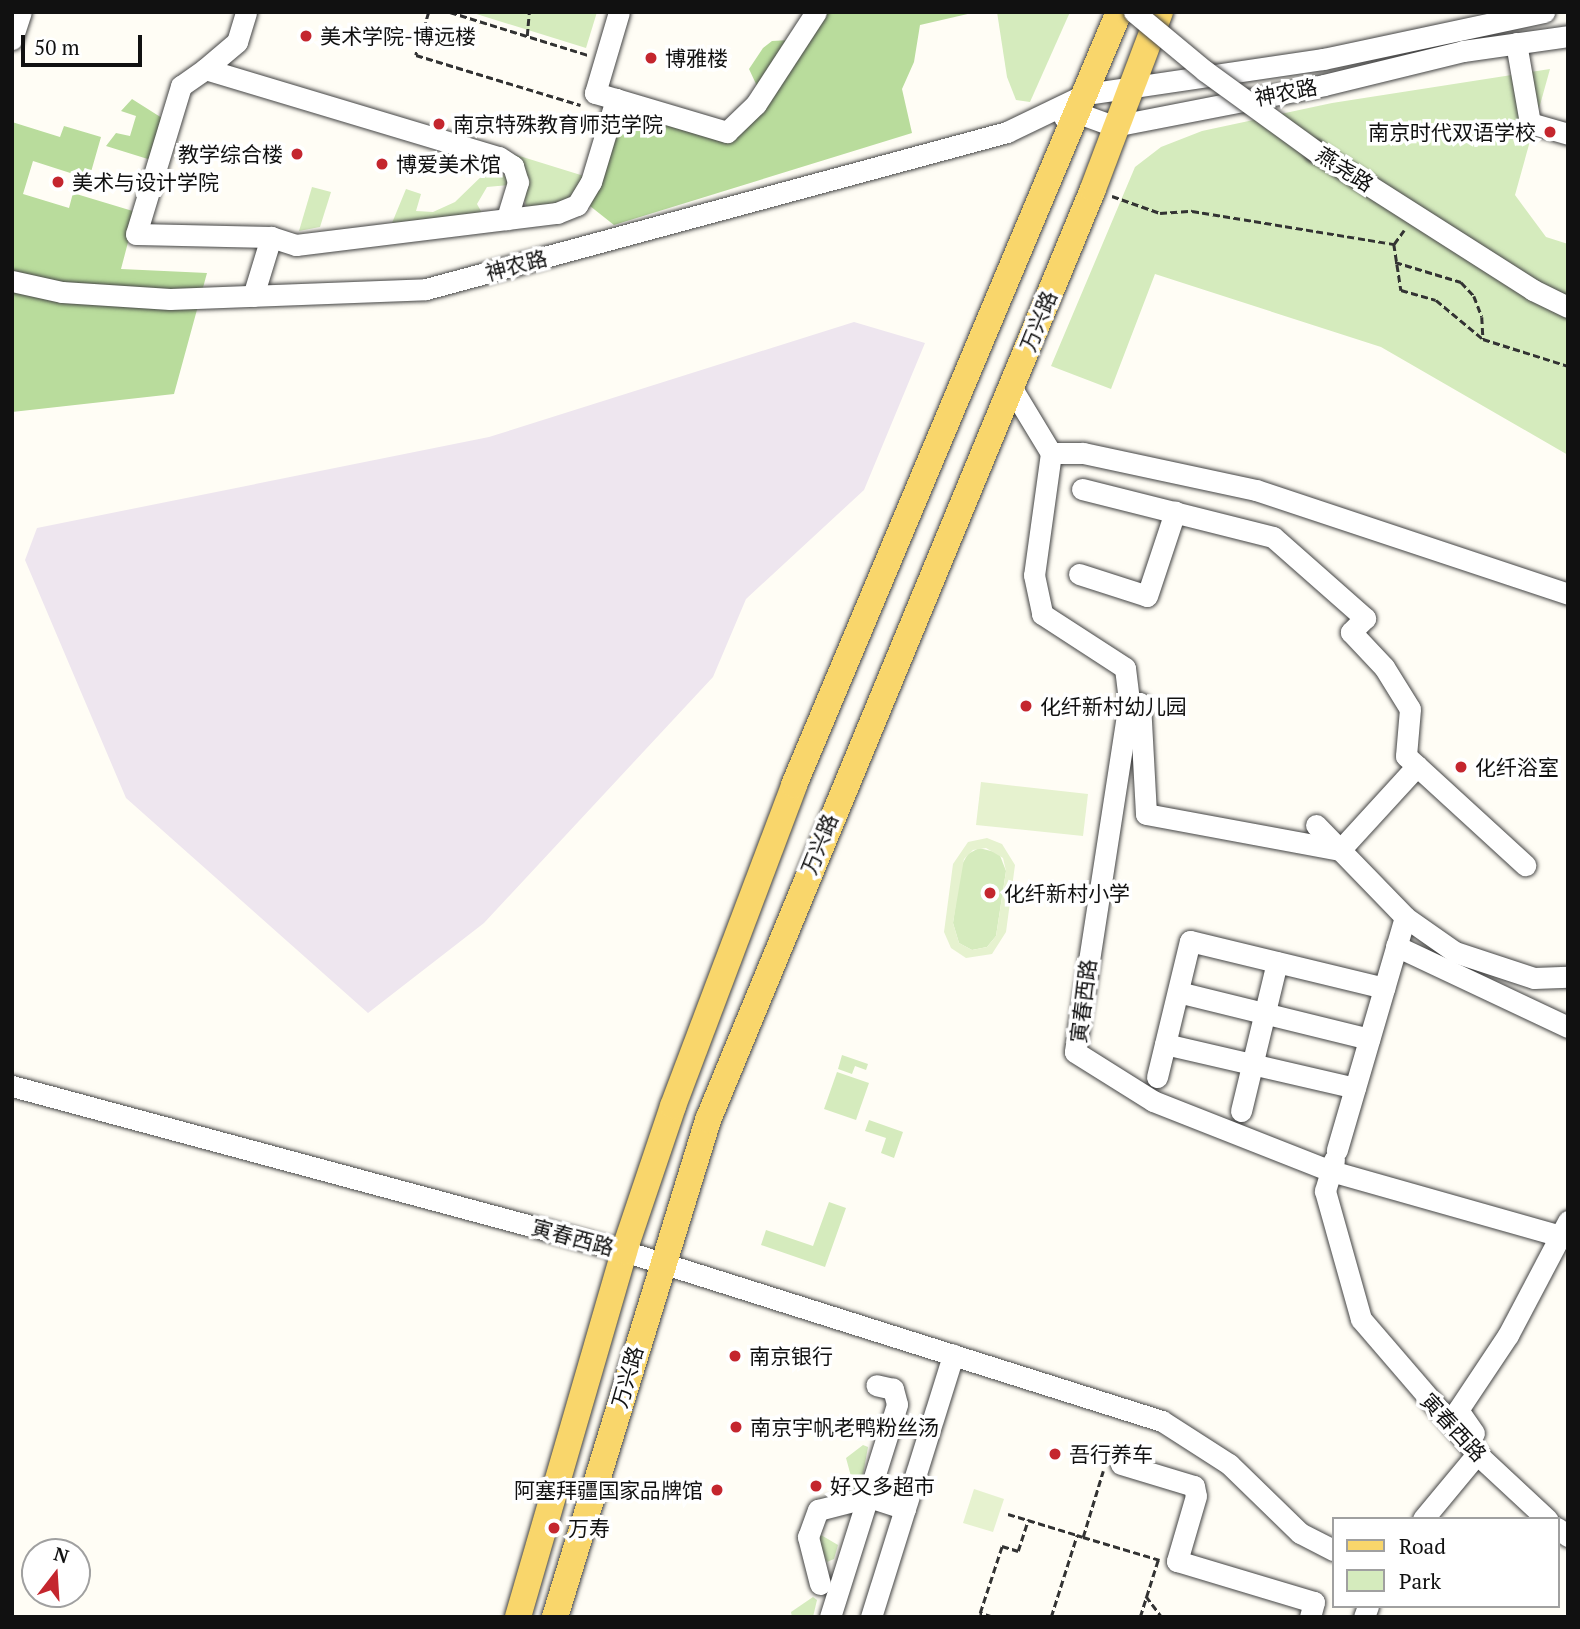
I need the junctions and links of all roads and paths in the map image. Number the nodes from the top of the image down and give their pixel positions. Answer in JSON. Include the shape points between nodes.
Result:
{"nodes":[{"id":1,"x":21,"y":12,"type":"edge"},
{"id":2,"x":246,"y":12,"type":"edge"},
{"id":3,"x":429,"y":12,"type":"edge"},
{"id":4,"x":450,"y":12,"type":"edge"},
{"id":5,"x":529,"y":12,"type":"edge"},
{"id":6,"x":619,"y":12,"type":"edge"},
{"id":7,"x":816,"y":12,"type":"edge"},
{"id":8,"x":1119,"y":12,"type":"edge"},
{"id":9,"x":1134,"y":12,"type":"edge"},
{"id":10,"x":1160,"y":12,"type":"edge"},
{"id":11,"x":1544,"y":12,"type":"edge"},
{"id":12,"x":527,"y":36,"type":"junction"},
{"id":13,"x":1568,"y":36,"type":"edge"},
{"id":14,"x":12,"y":39,"type":"edge"},
{"id":15,"x":1516,"y":43,"type":"junction"},
{"id":16,"x":604,"y":60,"type":"junction"},
{"id":17,"x":205,"y":69,"type":"junction"},
{"id":18,"x":1130,"y":88,"type":"junction"},
{"id":19,"x":605,"y":96,"type":"junction"},
{"id":20,"x":1082,"y":103,"type":"junction"},
{"id":21,"x":1114,"y":126,"type":"junction"},
{"id":22,"x":1568,"y":134,"type":"edge"},
{"id":23,"x":1093,"y":189,"type":"junction"},
{"id":24,"x":507,"y":219,"type":"junction"},
{"id":25,"x":271,"y":237,"type":"junction"},
{"id":26,"x":1395,"y":262,"type":"junction"},
{"id":27,"x":12,"y":281,"type":"edge"},
{"id":28,"x":253,"y":296,"type":"junction"},
{"id":29,"x":1568,"y":307,"type":"edge"},
{"id":30,"x":1483,"y":339,"type":"junction"},
{"id":31,"x":1568,"y":366,"type":"edge"},
{"id":32,"x":1011,"y":387,"type":"junction"},
{"id":33,"x":1051,"y":453,"type":"junction"},
{"id":34,"x":1082,"y":489,"type":"dead end"},
{"id":35,"x":1175,"y":512,"type":"junction"},
{"id":36,"x":1079,"y":574,"type":"dead end"},
{"id":37,"x":1568,"y":594,"type":"edge"},
{"id":38,"x":1140,"y":703,"type":"dead end"},
{"id":39,"x":1417,"y":766,"type":"junction"},
{"id":40,"x":1316,"y":825,"type":"dead end"},
{"id":41,"x":1340,"y":850,"type":"junction"},
{"id":42,"x":1525,"y":865,"type":"dead end"},
{"id":43,"x":1405,"y":917,"type":"junction"},
{"id":44,"x":1396,"y":946,"type":"junction"},
{"id":45,"x":1277,"y":962,"type":"junction"},
{"id":46,"x":1568,"y":977,"type":"edge"},
{"id":47,"x":1384,"y":988,"type":"junction"},
{"id":48,"x":1178,"y":992,"type":"junction"},
{"id":49,"x":1264,"y":1013,"type":"junction"},
{"id":50,"x":1568,"y":1027,"type":"edge"},
{"id":51,"x":1369,"y":1039,"type":"junction"},
{"id":52,"x":1165,"y":1044,"type":"junction"},
{"id":53,"x":1252,"y":1064,"type":"junction"},
{"id":54,"x":1157,"y":1077,"type":"dead end"},
{"id":55,"x":12,"y":1086,"type":"edge"},
{"id":56,"x":1355,"y":1088,"type":"junction"},
{"id":57,"x":1241,"y":1111,"type":"dead end"},
{"id":58,"x":1334,"y":1160,"type":"junction"},
{"id":59,"x":1566,"y":1232,"type":"edge"},
{"id":60,"x":624,"y":1251,"type":"junction"},
{"id":61,"x":661,"y":1262,"type":"junction"},
{"id":62,"x":953,"y":1355,"type":"junction"},
{"id":63,"x":876,"y":1385,"type":"dead end"},
{"id":64,"x":1476,"y":1445,"type":"junction"},
{"id":65,"x":1114,"y":1461,"type":"joint"},
{"id":66,"x":869,"y":1497,"type":"junction"},
{"id":67,"x":905,"y":1508,"type":"junction"},
{"id":68,"x":1008,"y":1514,"type":"dead end"},
{"id":69,"x":1424,"y":1517,"type":"edge"},
{"id":70,"x":1545,"y":1517,"type":"edge"},
{"id":71,"x":1028,"y":1520,"type":"junction"},
{"id":72,"x":1077,"y":1535,"type":"junction"},
{"id":73,"x":1083,"y":1537,"type":"junction"},
{"id":74,"x":1332,"y":1549,"type":"edge"},
{"id":75,"x":1158,"y":1560,"type":"junction"},
{"id":76,"x":1167,"y":1562,"type":"dead end"},
{"id":77,"x":843,"y":1578,"type":"junction"},
{"id":78,"x":1146,"y":1596,"type":"junction"},
{"id":79,"x":518,"y":1617,"type":"edge"},
{"id":80,"x":555,"y":1617,"type":"edge"},
{"id":81,"x":830,"y":1617,"type":"edge"},
{"id":82,"x":871,"y":1617,"type":"edge"},
{"id":83,"x":992,"y":1617,"type":"edge"},
{"id":84,"x":1051,"y":1617,"type":"edge"},
{"id":85,"x":1140,"y":1617,"type":"edge"},
{"id":86,"x":1162,"y":1617,"type":"edge"},
{"id":87,"x":1310,"y":1617,"type":"edge"}],
"edges":[{"from":1,"to":14,"type":"street"},
{"from":2,"to":17,"type":"street","via":[[237,42]]},
{"from":3,"to":19,"type":"path","via":[[416,55],[581,105]]},
{"from":4,"to":12,"type":"path"},
{"from":5,"to":12,"type":"path"},
{"from":6,"to":16,"type":"street"},
{"from":7,"to":19,"type":"street","via":[[756,104],[727,132]]},
{"from":8,"to":20,"type":"main road","name":"万兴路"},
{"from":9,"to":29,"type":"street","name":"燕尧路","bridge":true,"via":[[1205,71],[1315,151]]},
{"from":10,"to":18,"type":"main road","name":"万兴路"},
{"from":11,"to":18,"type":"street","name":"神农路","via":[[1323,59]]},
{"from":12,"to":16,"type":"path"},
{"from":13,"to":15,"type":"street","name":"神农路"},
{"from":15,"to":21,"type":"street","name":"神农路"},
{"from":15,"to":22,"type":"street","via":[[1530,122]]},
{"from":16,"to":19,"type":"street"},
{"from":17,"to":24,"type":"street","via":[[513,166],[518,182]]},
{"from":17,"to":25,"type":"street","via":[[181,86],[136,234]]},
{"from":18,"to":20,"type":"street","name":"神农路"},
{"from":18,"to":21,"type":"main road","name":"万兴路"},
{"from":19,"to":24,"type":"street","via":[[584,198],[556,213]]},
{"from":20,"to":21,"type":"street"},
{"from":20,"to":28,"type":"street","name":"神农路","via":[[1007,132],[426,289]]},
{"from":20,"to":60,"type":"main road","name":"万兴路","via":[[794,785]]},
{"from":21,"to":23,"type":"main road","name":"万兴路"},
{"from":23,"to":26,"type":"path","via":[[1160,213],[1192,211],[1394,244]]},
{"from":23,"to":32,"type":"main road","name":"万兴路"},
{"from":24,"to":25,"type":"street","via":[[296,245]]},
{"from":25,"to":28,"type":"street"},
{"from":26,"to":30,"type":"path","via":[[1401,290],[1436,300]]},
{"from":26,"to":30,"type":"path","via":[[1461,282],[1474,296],[1482,317]]},
{"from":27,"to":28,"type":"street","name":"神农路","via":[[62,292],[170,299]]},
{"from":30,"to":31,"type":"path"},
{"from":32,"to":33,"type":"street"},
{"from":32,"to":61,"type":"main road","name":"万兴路","via":[[781,936],[708,1120]]},
{"from":33,"to":37,"type":"street","via":[[1083,453],[1256,490]]},
{"from":33,"to":58,"type":"street","name":"寅春西路","via":[[1034,575],[1042,614],[1125,667],[1129,702],[1075,1052],[1153,1101]]},
{"from":34,"to":35,"type":"street"},
{"from":35,"to":36,"type":"street","via":[[1147,596]]},
{"from":35,"to":39,"type":"street","via":[[1273,537],[1366,618],[1351,632],[1384,667],[1410,709],[1406,756]]},
{"from":38,"to":41,"type":"street","via":[[1146,814]]},
{"from":39,"to":41,"type":"street"},
{"from":39,"to":42,"type":"street"},
{"from":40,"to":41,"type":"street"},
{"from":41,"to":43,"type":"street"},
{"from":43,"to":44,"type":"street"},
{"from":43,"to":46,"type":"street","via":[[1455,952],[1534,978]]},
{"from":44,"to":47,"type":"street"},
{"from":44,"to":50,"type":"street"},
{"from":45,"to":47,"type":"street"},
{"from":45,"to":48,"type":"street","via":[[1190,941]]},
{"from":45,"to":49,"type":"street"},
{"from":47,"to":51,"type":"street"},
{"from":48,"to":49,"type":"street"},
{"from":48,"to":52,"type":"street"},
{"from":49,"to":51,"type":"street"},
{"from":49,"to":53,"type":"street"},
{"from":51,"to":56,"type":"street"},
{"from":52,"to":53,"type":"street"},
{"from":52,"to":54,"type":"street"},
{"from":53,"to":56,"type":"street"},
{"from":53,"to":57,"type":"street"},
{"from":55,"to":60,"type":"street","name":"寅春西路"},
{"from":56,"to":58,"type":"street"},
{"from":58,"to":59,"type":"street"},
{"from":58,"to":64,"type":"street","name":"寅春西路","via":[[1325,1191],[1361,1319]]},
{"from":59,"to":64,"type":"street","via":[[1508,1335],[1458,1410]]},
{"from":60,"to":61,"type":"street","name":"寅春西路"},
{"from":60,"to":79,"type":"main road","name":"万兴路"},
{"from":61,"to":62,"type":"street","name":"寅春西路"},
{"from":61,"to":80,"type":"main road","name":"万兴路"},
{"from":62,"to":67,"type":"street"},
{"from":62,"to":74,"type":"street","name":"寅春西路","via":[[1162,1422],[1228,1464],[1300,1533]]},
{"from":63,"to":66,"type":"street","via":[[892,1389],[897,1404]]},
{"from":64,"to":69,"type":"street"},
{"from":64,"to":70,"type":"street","name":"寅春西路"},
{"from":65,"to":73,"type":"path"},
{"from":65,"to":87,"type":"street","via":[[1194,1486],[1196,1496],[1177,1562],[1314,1602]]},
{"from":66,"to":67,"type":"street"},
{"from":66,"to":77,"type":"street"},
{"from":66,"to":77,"type":"street","via":[[818,1510],[808,1537],[811,1586]]},
{"from":67,"to":82,"type":"street"},
{"from":68,"to":71,"type":"path"},
{"from":71,"to":72,"type":"path"},
{"from":71,"to":83,"type":"path","via":[[1018,1551],[1002,1546],[980,1613]]},
{"from":72,"to":73,"type":"path"},
{"from":72,"to":84,"type":"path"},
{"from":73,"to":75,"type":"path"},
{"from":75,"to":76,"type":"path"},
{"from":75,"to":78,"type":"path"},
{"from":77,"to":81,"type":"street"},
{"from":78,"to":85,"type":"path"},
{"from":78,"to":86,"type":"path"}]}
